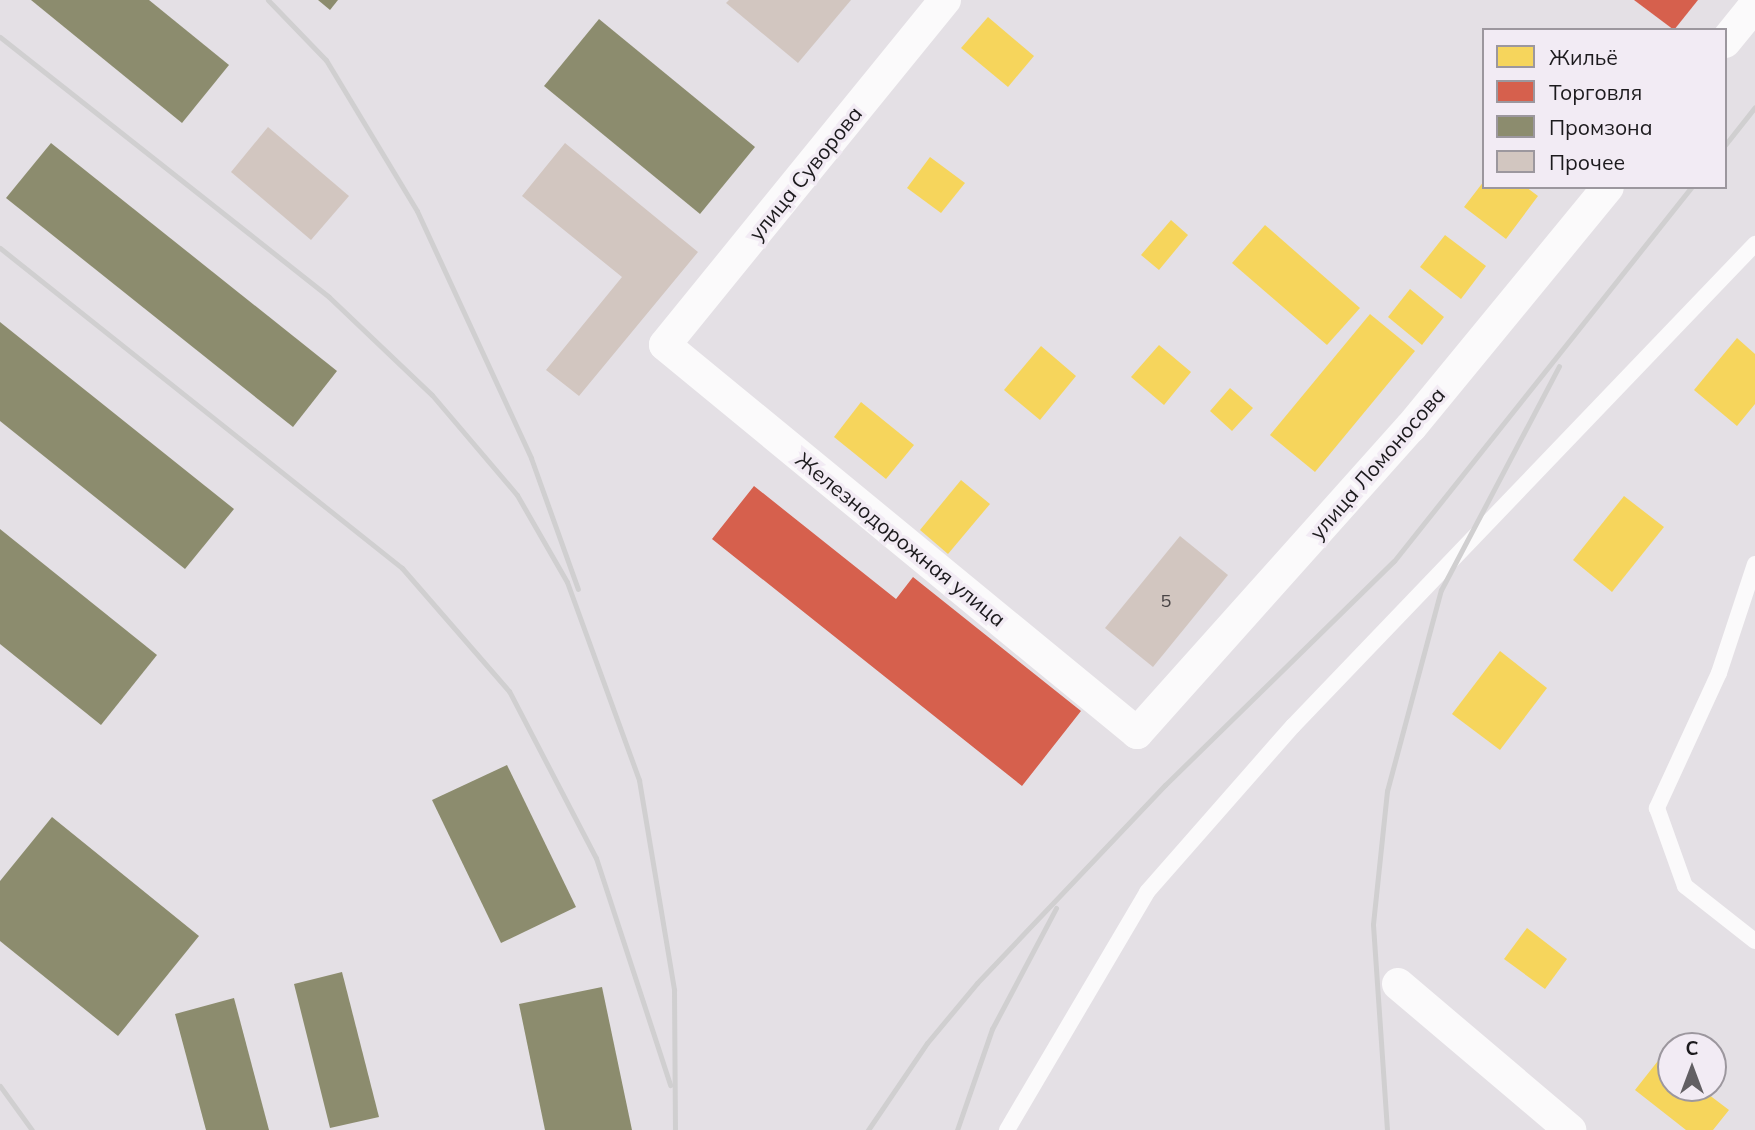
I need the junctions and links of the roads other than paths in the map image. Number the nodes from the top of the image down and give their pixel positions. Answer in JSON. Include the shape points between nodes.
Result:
{"nodes":[{"id":1,"x":945,"y":0,"type":"edge"},
{"id":2,"x":1755,"y":5,"type":"edge"},
{"id":3,"x":1727,"y":40,"type":"edge"},
{"id":4,"x":1606,"y":189,"type":"edge"},
{"id":5,"x":1755,"y":244,"type":"edge"},
{"id":6,"x":664,"y":345,"type":"joint"},
{"id":7,"x":1755,"y":564,"type":"edge"},
{"id":8,"x":1138,"y":733,"type":"joint"},
{"id":9,"x":1755,"y":940,"type":"edge"},
{"id":10,"x":1398,"y":984,"type":"dead end"},
{"id":11,"x":1007,"y":1130,"type":"edge"},
{"id":12,"x":1570,"y":1130,"type":"edge"}],
"edges":[{"from":1,"to":6,"type":"street","name":"улица Суворова"},
{"from":2,"to":3,"type":"street"},
{"from":4,"to":8,"type":"street","name":"улица Ломоносова","via":[[1411,427]]},
{"from":5,"to":11,"type":"lane","via":[[1293,726],[1147,892]]},
{"from":6,"to":8,"type":"street","name":"Железнодорожная улица"},
{"from":7,"to":9,"type":"lane","via":[[1719,673],[1657,808],[1685,886]]},
{"from":10,"to":12,"type":"street"}]}
